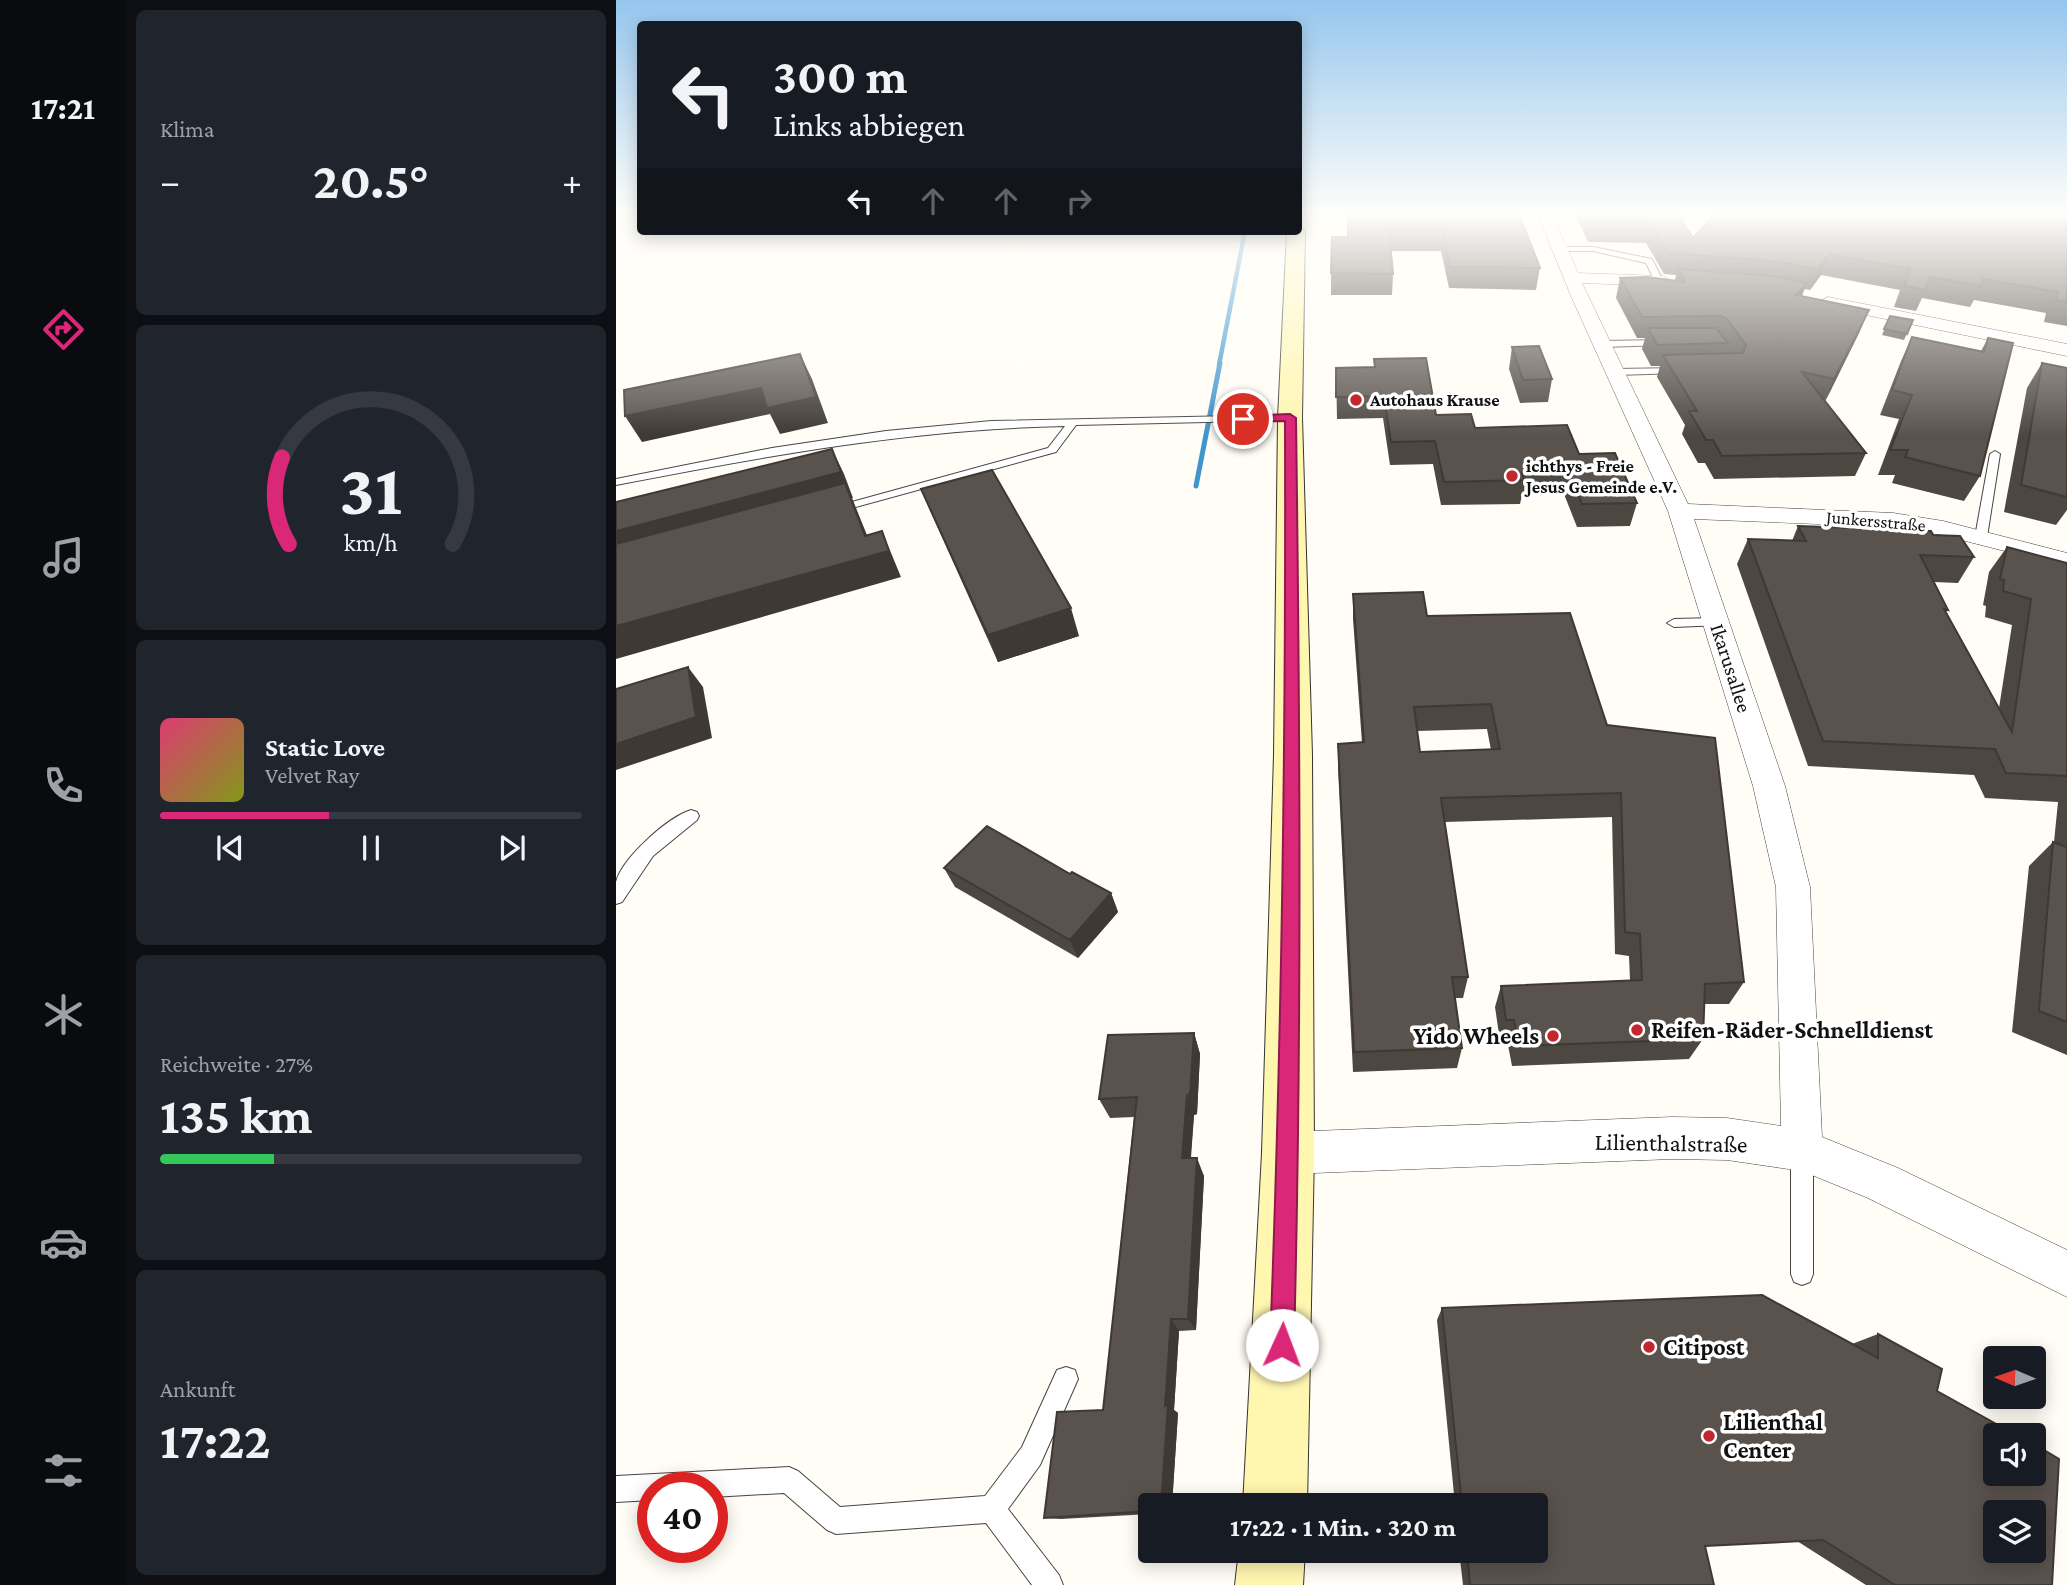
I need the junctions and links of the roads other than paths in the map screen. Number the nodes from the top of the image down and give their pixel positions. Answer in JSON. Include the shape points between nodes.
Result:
{"nodes":[{"id":1,"x":1294,"y":288,"type":"edge"},
{"id":2,"x":1576,"y":288,"type":"edge"},
{"id":3,"x":1809,"y":298,"type":"edge"},
{"id":4,"x":1676,"y":343,"type":"edge"},
{"id":5,"x":1602,"y":344,"type":"junction"},
{"id":6,"x":2067,"y":350,"type":"edge"},
{"id":7,"x":1694,"y":371,"type":"edge"},
{"id":8,"x":1615,"y":372,"type":"junction"},
{"id":9,"x":1290,"y":418,"type":"junction"},
{"id":10,"x":1074,"y":421,"type":"junction"},
{"id":11,"x":1996,"y":454,"type":"dead end"},
{"id":12,"x":616,"y":482,"type":"edge"},
{"id":13,"x":1680,"y":511,"type":"junction"},
{"id":14,"x":827,"y":512,"type":"edge"},
{"id":15,"x":1981,"y":537,"type":"junction"},
{"id":16,"x":2067,"y":560,"type":"edge"},
{"id":17,"x":1716,"y":622,"type":"junction"},
{"id":18,"x":1674,"y":623,"type":"dead end"},
{"id":19,"x":691,"y":816,"type":"dead end"},
{"id":20,"x":616,"y":897,"type":"edge"},
{"id":21,"x":1802,"y":1150,"type":"junction"},
{"id":22,"x":1288,"y":1153,"type":"junction"},
{"id":23,"x":1802,"y":1274,"type":"dead end"},
{"id":24,"x":2067,"y":1274,"type":"edge"},
{"id":25,"x":1066,"y":1379,"type":"dead end"},
{"id":26,"x":616,"y":1489,"type":"edge"},
{"id":27,"x":1275,"y":1493,"type":"edge"},
{"id":28,"x":992,"y":1509,"type":"junction"},
{"id":29,"x":1271,"y":1563,"type":"edge"},
{"id":30,"x":1049,"y":1585,"type":"edge"},
{"id":31,"x":1269,"y":1585,"type":"edge"}],
"edges":[{"from":1,"to":9,"type":"street"},
{"from":2,"to":5,"type":"street","name":"Ikarusallee"},
{"from":3,"to":6,"type":"street"},
{"from":4,"to":5,"type":"lane"},
{"from":5,"to":8,"type":"street","name":"Ikarusallee"},
{"from":7,"to":8,"type":"lane"},
{"from":8,"to":13,"type":"street","name":"Ikarusallee"},
{"from":9,"to":10,"type":"lane"},
{"from":9,"to":22,"type":"street","via":[[1293,755]]},
{"from":10,"to":12,"type":"lane","via":[[886,434]]},
{"from":10,"to":14,"type":"lane","via":[[1052,450]]},
{"from":11,"to":15,"type":"lane"},
{"from":13,"to":15,"type":"street","name":"Junkersstraße","via":[[1893,520]]},
{"from":13,"to":17,"type":"street","name":"Ikarusallee"},
{"from":15,"to":16,"type":"street","name":"Junkersstraße"},
{"from":17,"to":18,"type":"lane"},
{"from":17,"to":21,"type":"street","name":"Ikarusallee","via":[[1769,786],[1793,887]]},
{"from":19,"to":20,"type":"lane","via":[[637,859]]},
{"from":21,"to":22,"type":"street","name":"Lilienthalstraße","via":[[1727,1139],[1672,1138]]},
{"from":21,"to":23,"type":"lane"},
{"from":21,"to":24,"type":"street","name":"Lilienthalstraße","via":[[1883,1182]]},
{"from":22,"to":27,"type":"street"},
{"from":25,"to":28,"type":"lane","via":[[1031,1456]]},
{"from":26,"to":28,"type":"lane","via":[[789,1480],[836,1521]]},
{"from":28,"to":30,"type":"lane"},
{"from":29,"to":31,"type":"street"}]}
